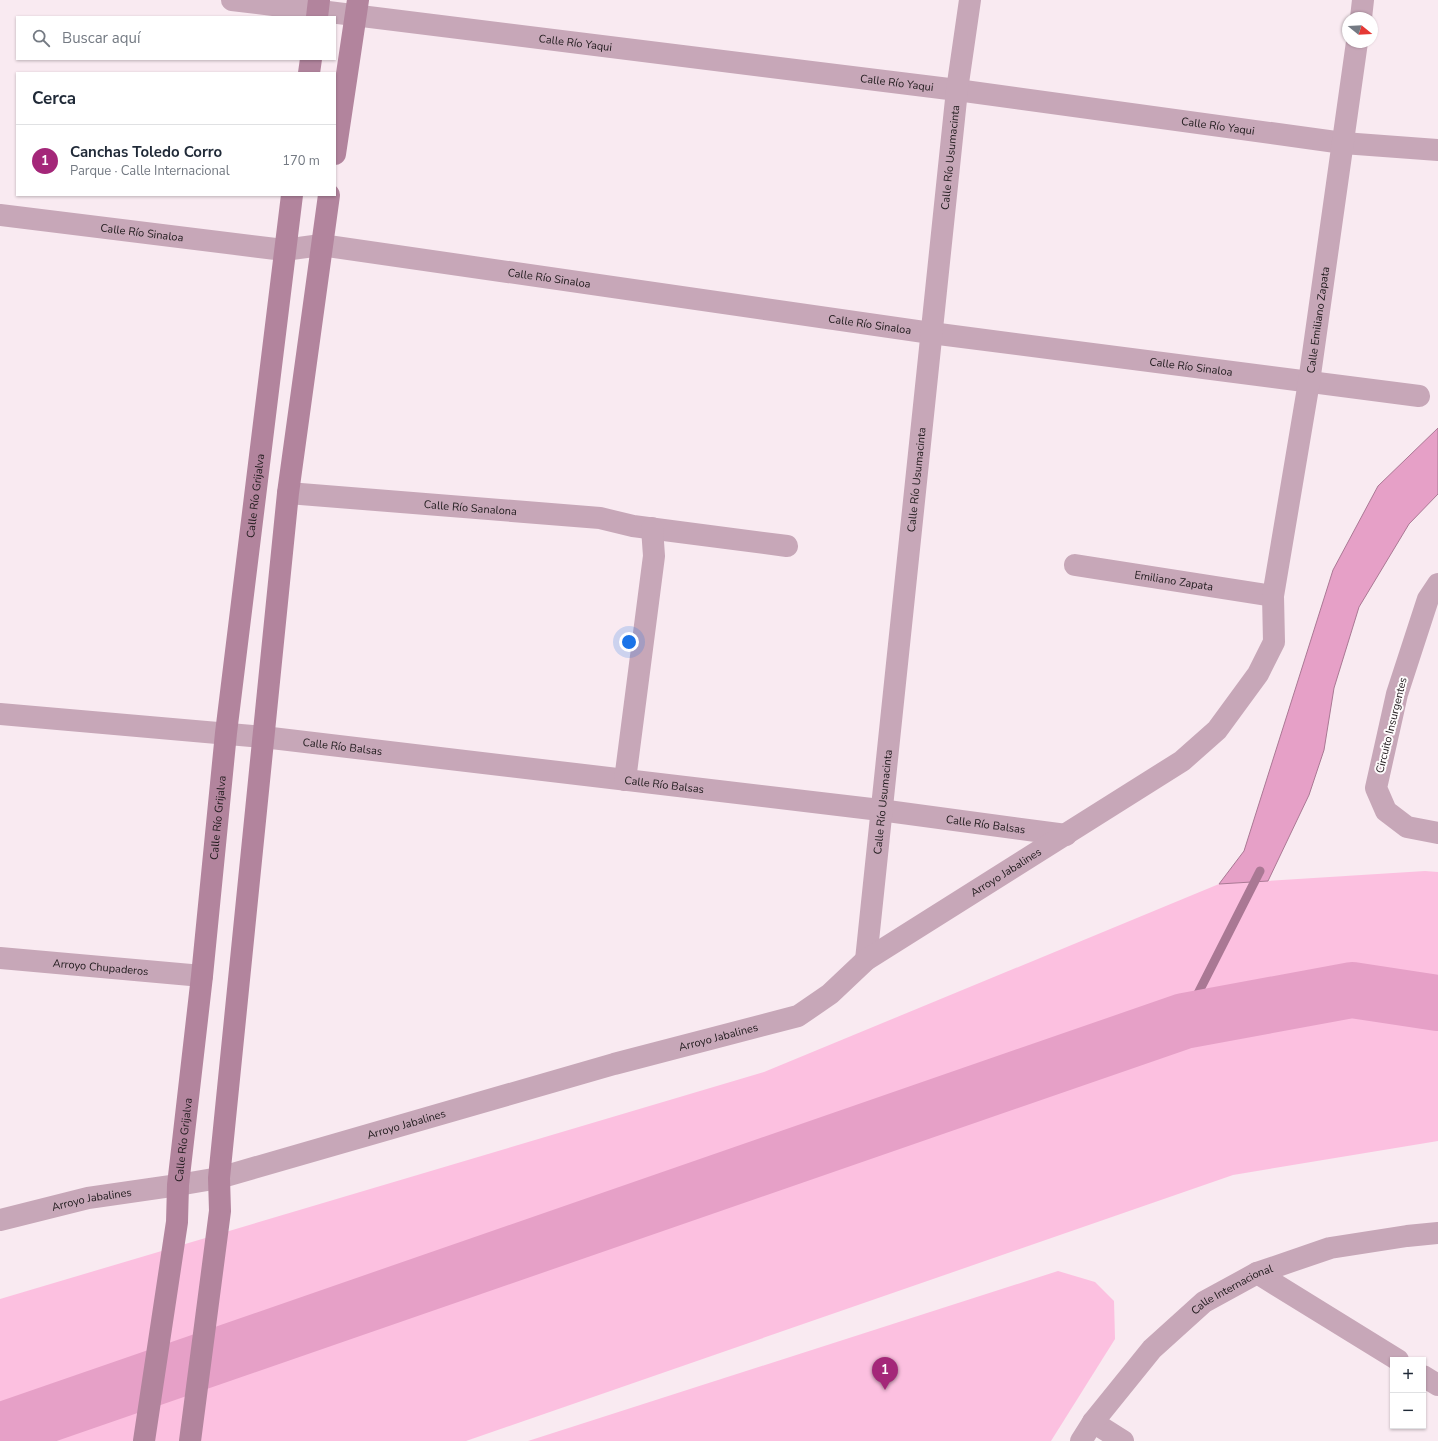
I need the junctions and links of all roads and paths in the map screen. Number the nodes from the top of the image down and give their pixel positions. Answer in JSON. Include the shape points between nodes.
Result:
{"nodes":[{"id":1,"x":232,"y":0,"type":"edge"},
{"id":2,"x":970,"y":0,"type":"edge"},
{"id":3,"x":1363,"y":0,"type":"edge"},
{"id":4,"x":357,"y":7,"type":"edge"},
{"id":5,"x":318,"y":9,"type":"edge"},
{"id":6,"x":1362,"y":12,"type":"edge"},
{"id":7,"x":1356,"y":48,"type":"edge"},
{"id":8,"x":311,"y":60,"type":"edge"},
{"id":9,"x":309,"y":72,"type":"edge"},
{"id":10,"x":957,"y":90,"type":"junction"},
{"id":11,"x":1343,"y":143,"type":"junction"},
{"id":12,"x":336,"y":147,"type":"edge"},
{"id":13,"x":1438,"y":150,"type":"edge"},
{"id":14,"x":292,"y":196,"type":"edge"},
{"id":15,"x":329,"y":196,"type":"edge"},
{"id":16,"x":0,"y":215,"type":"edge"},
{"id":17,"x":321,"y":245,"type":"junction"},
{"id":18,"x":284,"y":250,"type":"junction"},
{"id":19,"x":931,"y":333,"type":"junction"},
{"id":20,"x":1309,"y":382,"type":"junction"},
{"id":21,"x":1419,"y":396,"type":"dead end"},
{"id":22,"x":288,"y":493,"type":"junction"},
{"id":23,"x":652,"y":528,"type":"junction"},
{"id":24,"x":787,"y":546,"type":"dead end"},
{"id":25,"x":1075,"y":565,"type":"dead end"},
{"id":26,"x":1438,"y":584,"type":"edge"},
{"id":27,"x":1273,"y":596,"type":"junction"},
{"id":28,"x":0,"y":714,"type":"edge"},
{"id":29,"x":226,"y":733,"type":"junction"},
{"id":30,"x":263,"y":737,"type":"junction"},
{"id":31,"x":624,"y":780,"type":"junction"},
{"id":32,"x":880,"y":810,"type":"junction"},
{"id":33,"x":1438,"y":833,"type":"edge"},
{"id":34,"x":1066,"y":835,"type":"junction"},
{"id":35,"x":0,"y":958,"type":"edge"},
{"id":36,"x":866,"y":960,"type":"junction"},
{"id":37,"x":202,"y":976,"type":"junction"},
{"id":38,"x":220,"y":1178,"type":"junction"},
{"id":39,"x":178,"y":1186,"type":"junction"},
{"id":40,"x":0,"y":1220,"type":"edge"},
{"id":41,"x":1438,"y":1233,"type":"edge"},
{"id":42,"x":1257,"y":1273,"type":"junction"},
{"id":43,"x":1393,"y":1357,"type":"edge"},
{"id":44,"x":1426,"y":1378,"type":"edge"},
{"id":45,"x":1438,"y":1385,"type":"edge"},
{"id":46,"x":1093,"y":1422,"type":"junction"},
{"id":47,"x":144,"y":1441,"type":"edge"},
{"id":48,"x":190,"y":1441,"type":"edge"},
{"id":49,"x":1081,"y":1441,"type":"edge"},
{"id":50,"x":1123,"y":1441,"type":"edge"}],
"edges":[{"from":1,"to":5,"type":"street"},
{"from":2,"to":10,"type":"street","name":"Calle Río Usumacinta"},
{"from":3,"to":6,"type":"street"},
{"from":4,"to":5,"type":"street","name":"Calle Río Yaqui"},
{"from":4,"to":10,"type":"street","name":"Calle Río Yaqui"},
{"from":4,"to":12,"type":"main road"},
{"from":7,"to":11,"type":"street","name":"Calle Emiliano Zapata"},
{"from":8,"to":9,"type":"main road"},
{"from":10,"to":11,"type":"street","name":"Calle Río Yaqui"},
{"from":10,"to":19,"type":"street","name":"Calle Río Usumacinta"},
{"from":11,"to":13,"type":"street","name":"Calle Río Yaqui"},
{"from":11,"to":20,"type":"street","name":"Calle Emiliano Zapata"},
{"from":14,"to":18,"type":"main road","name":"Calle Río Grijalva"},
{"from":15,"to":17,"type":"main road"},
{"from":16,"to":18,"type":"street","name":"Calle Río Sinaloa"},
{"from":17,"to":18,"type":"street","name":"Calle Río Sinaloa"},
{"from":17,"to":19,"type":"street","name":"Calle Río Sinaloa"},
{"from":17,"to":22,"type":"main road"},
{"from":18,"to":29,"type":"main road","name":"Calle Río Grijalva"},
{"from":19,"to":20,"type":"street","name":"Calle Río Sinaloa"},
{"from":19,"to":32,"type":"street","name":"Calle Río Usumacinta"},
{"from":20,"to":21,"type":"street","name":"Calle Río Sinaloa"},
{"from":20,"to":27,"type":"street","name":"Calle Emiliano Zapata"},
{"from":22,"to":23,"type":"street","name":"Calle Río Sanalona","via":[[600,518]]},
{"from":22,"to":30,"type":"main road"},
{"from":23,"to":24,"type":"street","name":"Calle Río Sanalona"},
{"from":23,"to":31,"type":"street","via":[[654,556]]},
{"from":25,"to":27,"type":"street","name":"Emiliano Zapata"},
{"from":26,"to":33,"type":"street","name":"Circuito Insurgentes","via":[[1428,599],[1397,694],[1376,788],[1386,812],[1407,827]]},
{"from":27,"to":34,"type":"street","name":"Arroyo Jabalines","via":[[1274,642],[1258,674],[1217,730],[1182,761]]},
{"from":28,"to":29,"type":"street"},
{"from":29,"to":30,"type":"street","name":"Calle Río Balsas"},
{"from":29,"to":37,"type":"main road","name":"Calle Río Grijalva"},
{"from":30,"to":31,"type":"street","name":"Calle Río Balsas"},
{"from":30,"to":38,"type":"main road"},
{"from":31,"to":32,"type":"street","name":"Calle Río Balsas"},
{"from":32,"to":34,"type":"street","name":"Calle Río Balsas"},
{"from":32,"to":36,"type":"street","name":"Calle Río Usumacinta"},
{"from":34,"to":36,"type":"street","name":"Arroyo Jabalines"},
{"from":35,"to":37,"type":"street","name":"Arroyo Chupaderos"},
{"from":36,"to":38,"type":"street","name":"Arroyo Jabalines","via":[[830,994],[798,1016],[642,1056]]},
{"from":37,"to":39,"type":"main road","name":"Calle Río Grijalva"},
{"from":38,"to":39,"type":"street","name":"Arroyo Jabalines"},
{"from":38,"to":48,"type":"main road","via":[[220,1211]]},
{"from":39,"to":40,"type":"street","name":"Arroyo Jabalines","via":[[88,1198]]},
{"from":39,"to":47,"type":"main road","name":"Calle Río Grijalva","via":[[177,1222]]},
{"from":41,"to":42,"type":"street","name":"Calle Internacional","via":[[1330,1248]]},
{"from":42,"to":43,"type":"street"},
{"from":42,"to":46,"type":"street","name":"Calle Internacional","via":[[1204,1302],[1152,1349]]},
{"from":44,"to":45,"type":"street"},
{"from":46,"to":49,"type":"street","name":"Calle Internacional"},
{"from":46,"to":50,"type":"street"}]}
